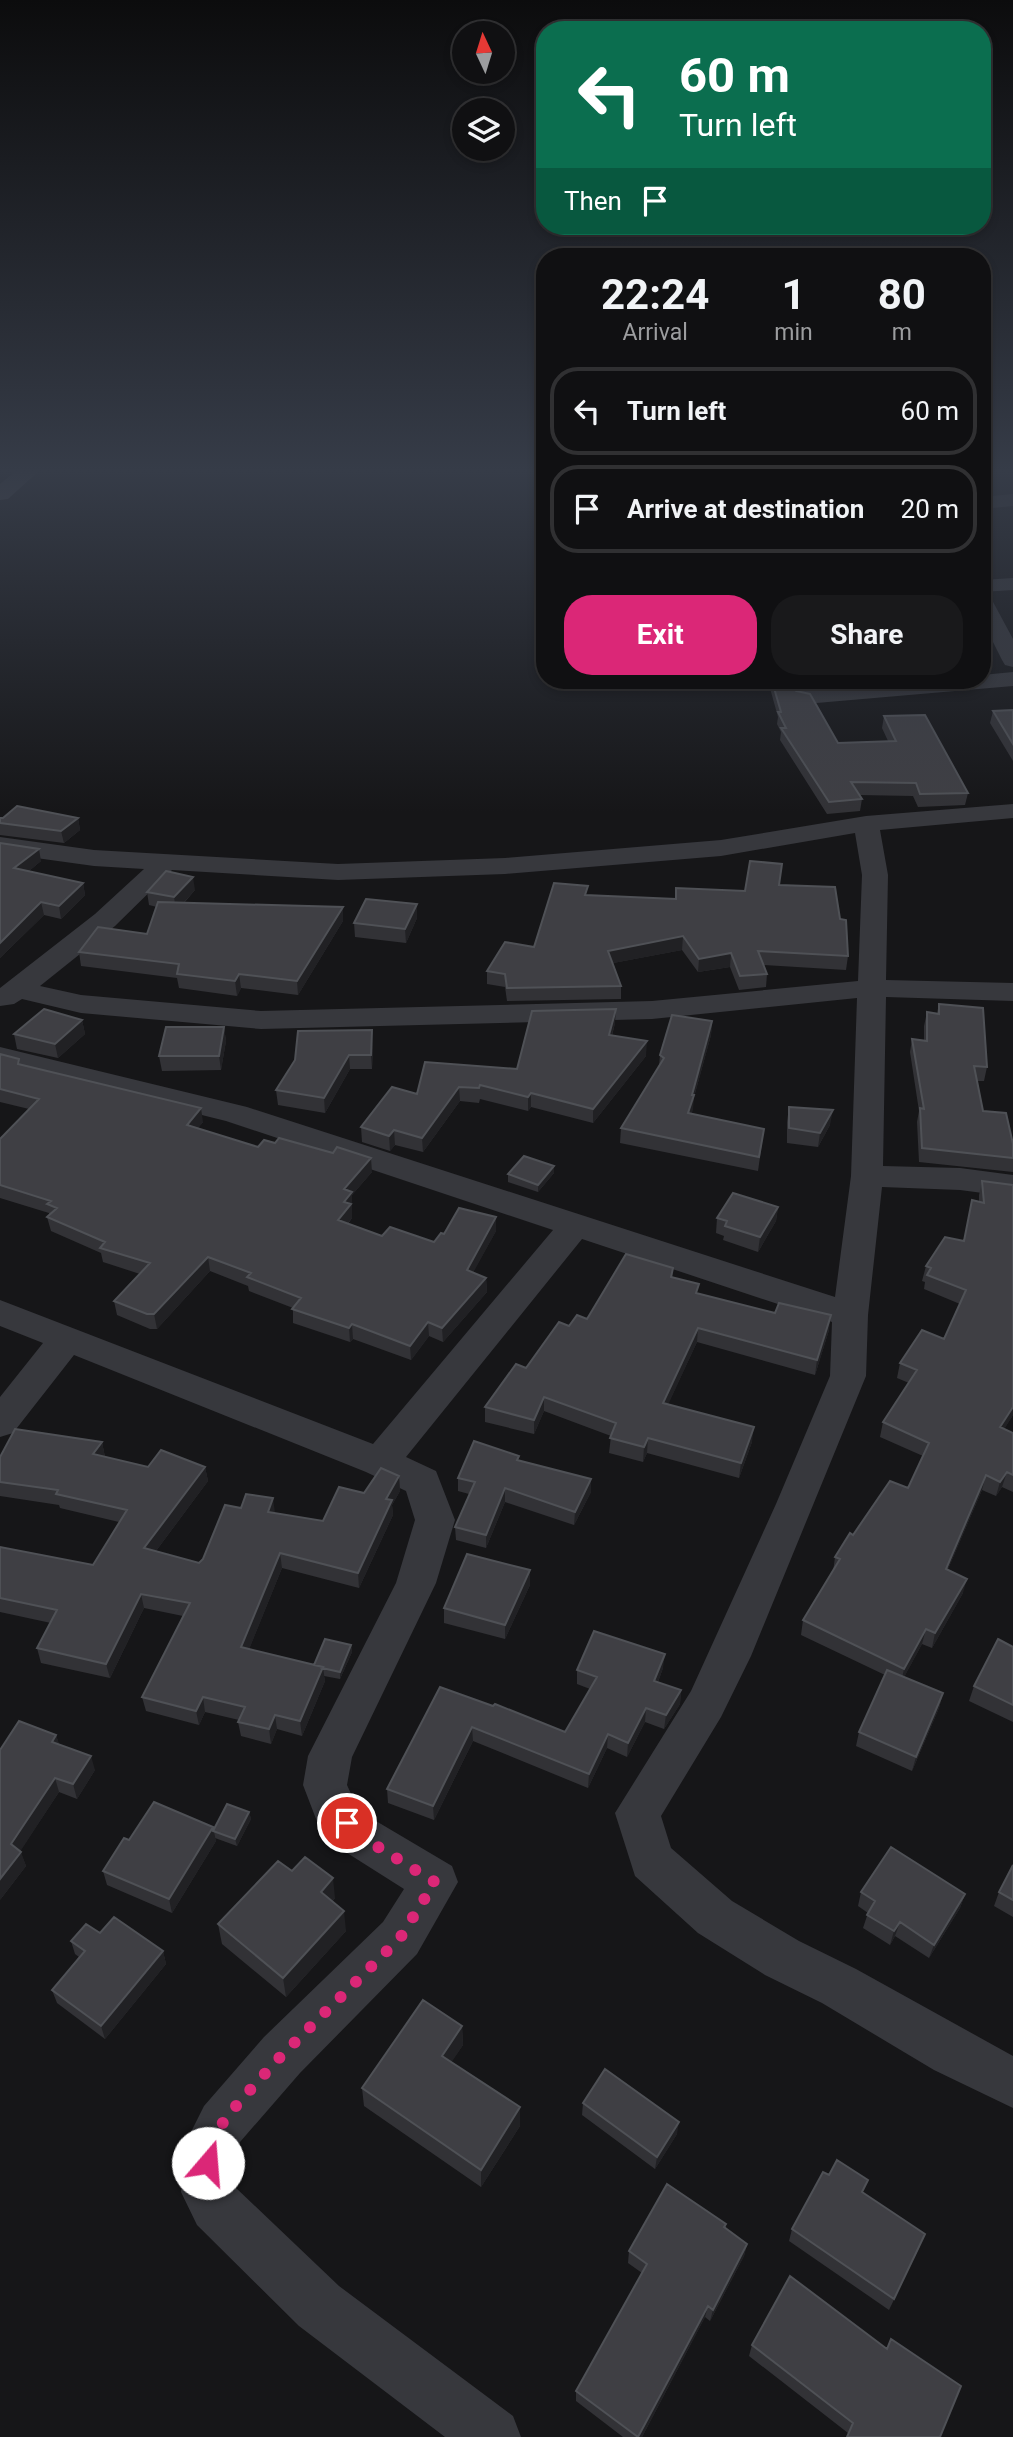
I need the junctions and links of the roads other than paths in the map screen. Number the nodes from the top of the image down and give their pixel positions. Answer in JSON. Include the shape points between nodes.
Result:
{"nodes":[{"id":1,"x":1013,"y":584,"type":"edge"},
{"id":2,"x":991,"y":585,"type":"edge"},
{"id":3,"x":991,"y":617,"type":"edge"},
{"id":4,"x":1013,"y":660,"type":"edge"},
{"id":5,"x":1013,"y":679,"type":"edge"},
{"id":6,"x":991,"y":681,"type":"edge"},
{"id":7,"x":897,"y":689,"type":"edge"},
{"id":8,"x":805,"y":697,"type":"edge"},
{"id":9,"x":1013,"y":811,"type":"edge"},
{"id":10,"x":866,"y":824,"type":"junction"},
{"id":11,"x":0,"y":845,"type":"edge"},
{"id":12,"x":165,"y":863,"type":"junction"},
{"id":13,"x":871,"y":988,"type":"junction"},
{"id":14,"x":1013,"y":992,"type":"edge"},
{"id":15,"x":9,"y":995,"type":"edge"},
{"id":16,"x":0,"y":1056,"type":"edge"},
{"id":17,"x":867,"y":1176,"type":"junction"},
{"id":18,"x":1013,"y":1186,"type":"edge"},
{"id":19,"x":575,"y":1226,"type":"junction"},
{"id":20,"x":0,"y":1312,"type":"edge"},
{"id":21,"x":850,"y":1315,"type":"junction"},
{"id":22,"x":66,"y":1340,"type":"junction"},
{"id":23,"x":0,"y":1423,"type":"edge"},
{"id":24,"x":380,"y":1462,"type":"junction"},
{"id":25,"x":1013,"y":2083,"type":"edge"},
{"id":26,"x":492,"y":2437,"type":"edge"}],
"edges":[{"from":1,"to":2,"type":"street"},
{"from":3,"to":4,"type":"street"},
{"from":5,"to":6,"type":"street"},
{"from":7,"to":8,"type":"street"},
{"from":9,"to":10,"type":"street"},
{"from":10,"to":12,"type":"street","via":[[721,848],[505,866],[338,872]]},
{"from":10,"to":13,"type":"street","via":[[875,875]]},
{"from":11,"to":12,"type":"street"},
{"from":12,"to":15,"type":"street","via":[[105,920]]},
{"from":13,"to":14,"type":"street"},
{"from":13,"to":15,"type":"street","via":[[652,1010],[261,1020]]},
{"from":13,"to":17,"type":"street"},
{"from":16,"to":19,"type":"street","via":[[236,1115]]},
{"from":17,"to":18,"type":"street"},
{"from":17,"to":21,"type":"street"},
{"from":19,"to":21,"type":"street"},
{"from":19,"to":24,"type":"street"},
{"from":20,"to":22,"type":"street"},
{"from":21,"to":25,"type":"street","via":[[848,1376],[796,1504],[706,1704],[638,1814],[651,1861],[715,1917]]},
{"from":22,"to":23,"type":"street"},
{"from":22,"to":24,"type":"street"},
{"from":24,"to":26,"type":"street","via":[[422,1482],[435,1520],[416,1583],[330,1756],[325,1785],[334,1810],[360,1836],[435,1882],[400,1938],[282,2055],[222,2124],[212,2142],[208,2192],[216,2206],[319,2306]]}]}
